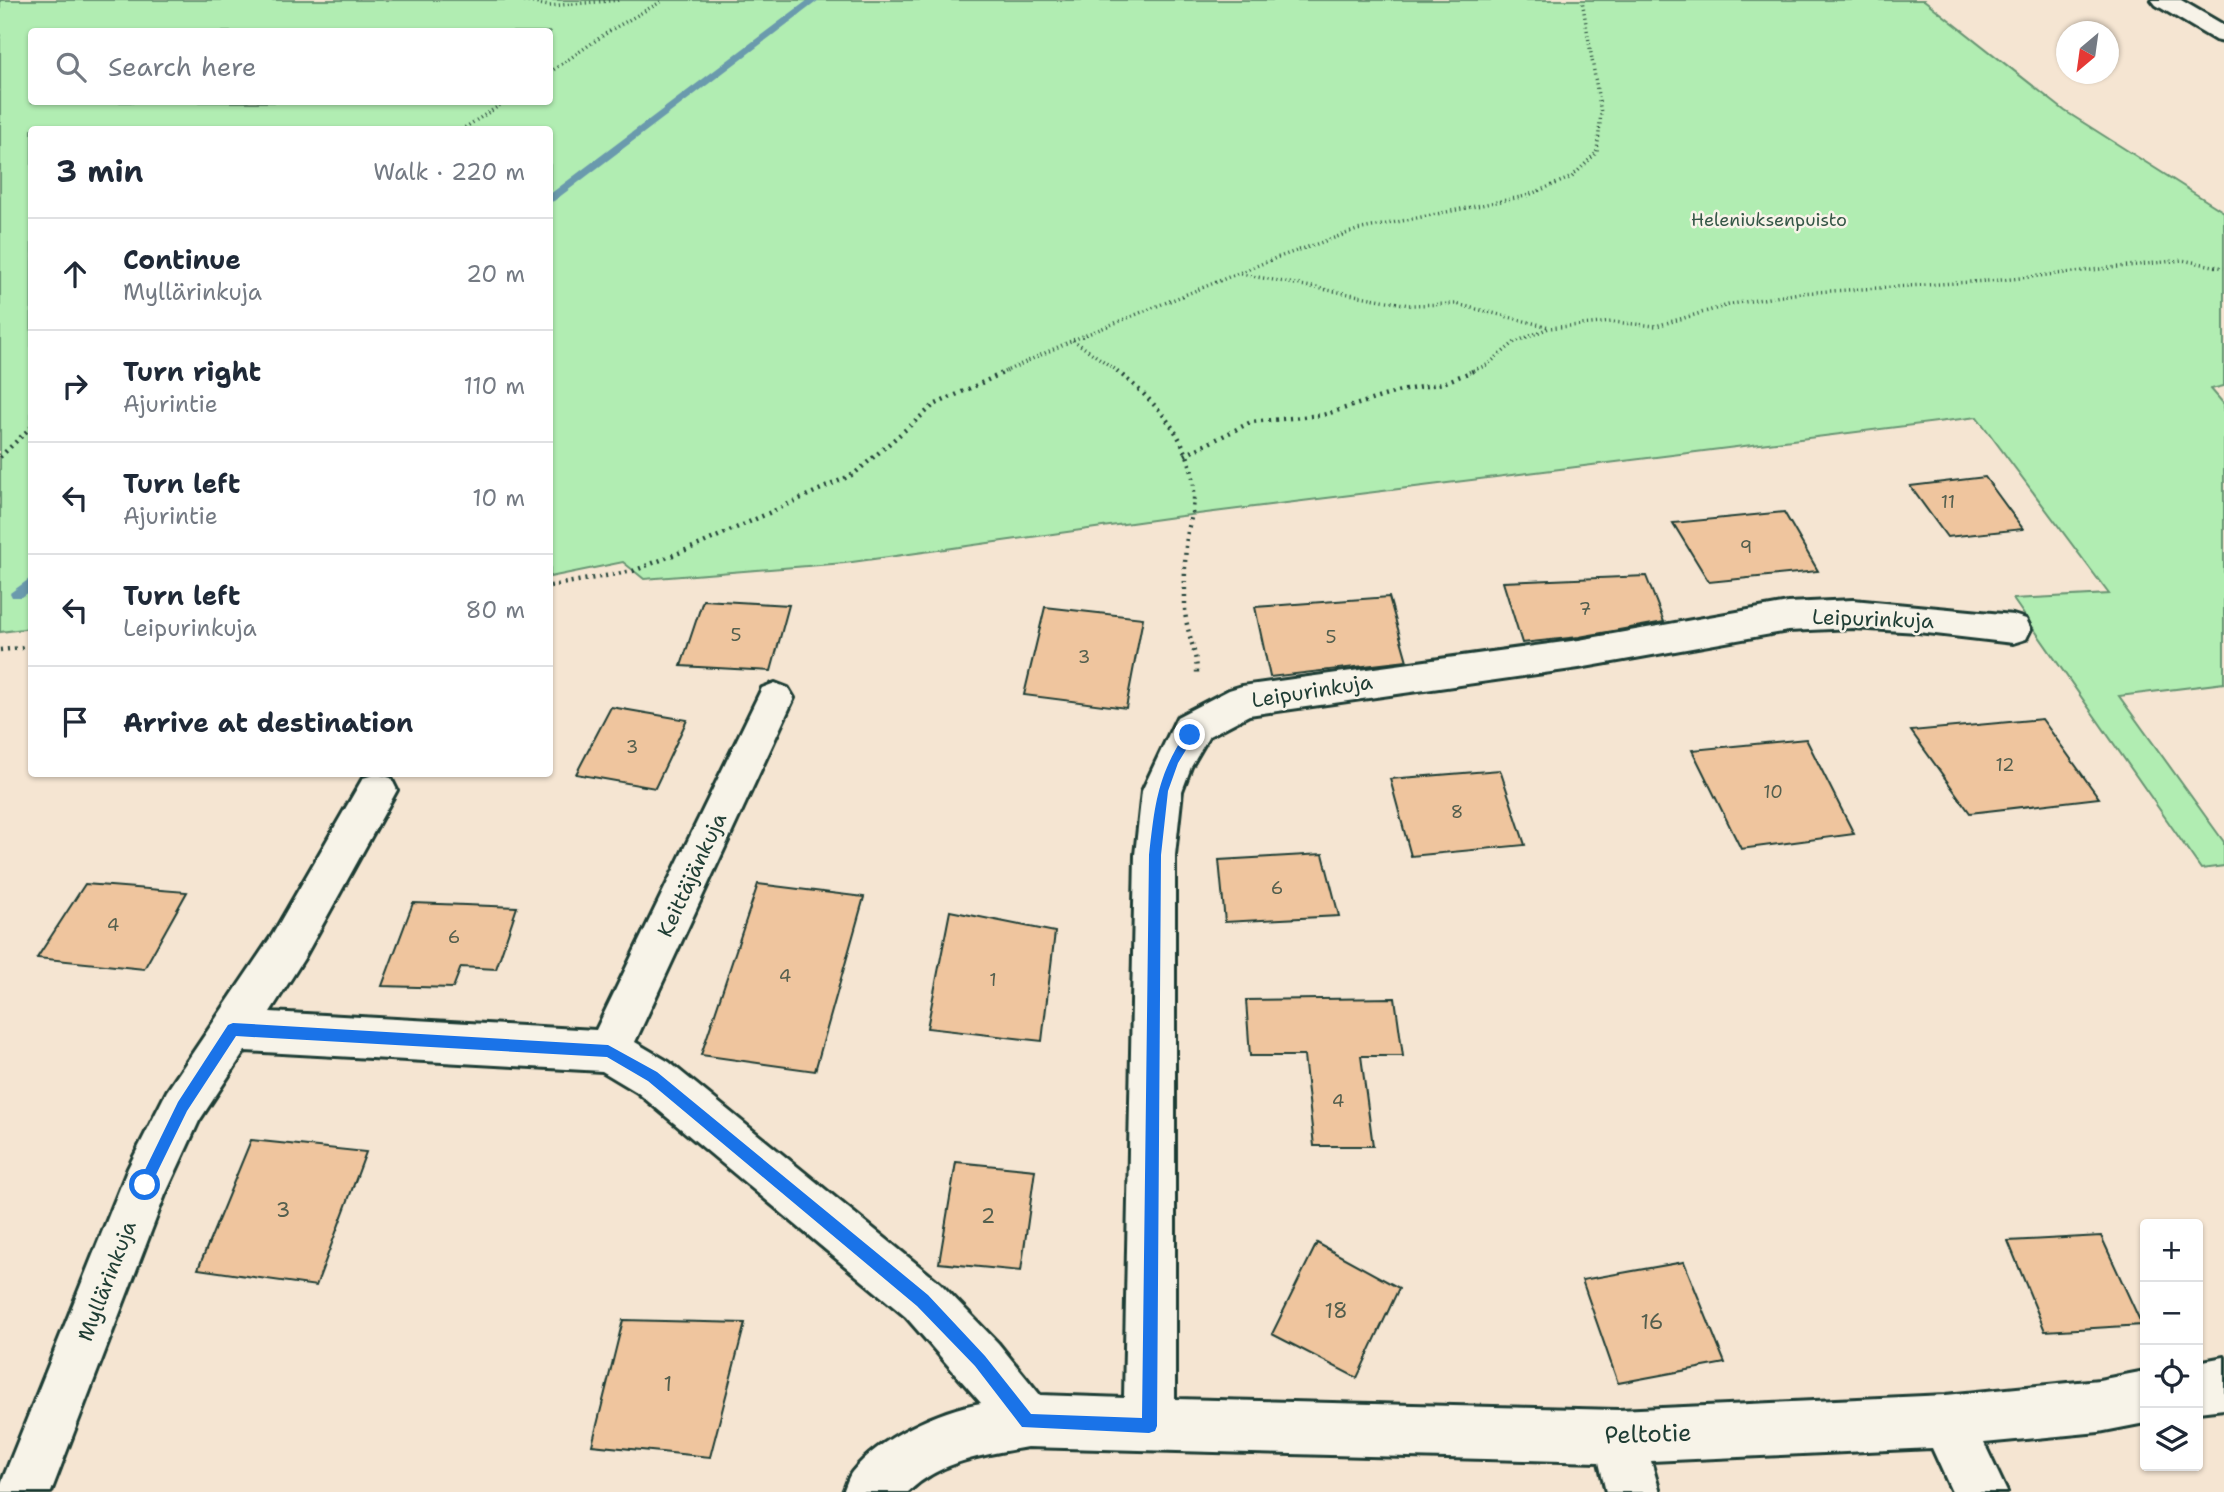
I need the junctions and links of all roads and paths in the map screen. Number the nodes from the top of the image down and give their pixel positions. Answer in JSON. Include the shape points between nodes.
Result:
{"nodes":[{"id":1,"x":519,"y":0,"type":"edge"},
{"id":2,"x":621,"y":0,"type":"edge"},
{"id":3,"x":664,"y":0,"type":"edge"},
{"id":4,"x":1582,"y":0,"type":"edge"},
{"id":5,"x":2164,"y":0,"type":"edge"},
{"id":6,"x":2224,"y":35,"type":"edge"},
{"id":7,"x":553,"y":70,"type":"edge"},
{"id":8,"x":500,"y":105,"type":"edge"},
{"id":9,"x":467,"y":126,"type":"edge"},
{"id":10,"x":2224,"y":268,"type":"edge"},
{"id":11,"x":1238,"y":273,"type":"junction"},
{"id":12,"x":1549,"y":328,"type":"junction"},
{"id":13,"x":1073,"y":340,"type":"junction"},
{"id":14,"x":28,"y":430,"type":"edge"},
{"id":15,"x":1185,"y":455,"type":"junction"},
{"id":16,"x":0,"y":457,"type":"edge"},
{"id":17,"x":553,"y":585,"type":"edge"},
{"id":18,"x":2013,"y":629,"type":"dead end"},
{"id":19,"x":28,"y":647,"type":"edge"},
{"id":20,"x":0,"y":650,"type":"edge"},
{"id":21,"x":775,"y":698,"type":"dead end"},
{"id":22,"x":1190,"y":729,"type":"junction"},
{"id":23,"x":377,"y":790,"type":"dead end"},
{"id":24,"x":233,"y":1030,"type":"junction"},
{"id":25,"x":608,"y":1051,"type":"junction"},
{"id":26,"x":2224,"y":1382,"type":"edge"},
{"id":27,"x":2203,"y":1386,"type":"edge"},
{"id":28,"x":2140,"y":1398,"type":"edge"},
{"id":29,"x":1027,"y":1421,"type":"junction"},
{"id":30,"x":1946,"y":1421,"type":"junction"},
{"id":31,"x":1149,"y":1426,"type":"junction"},
{"id":32,"x":1618,"y":1436,"type":"junction"},
{"id":33,"x":24,"y":1492,"type":"edge"},
{"id":34,"x":870,"y":1492,"type":"edge"},
{"id":35,"x":1633,"y":1492,"type":"edge"},
{"id":36,"x":1980,"y":1492,"type":"edge"}],
"edges":[{"from":1,"to":2,"type":"path","via":[[549,6]]},
{"from":3,"to":7,"type":"path"},
{"from":4,"to":11,"type":"path","via":[[1601,113],[1597,152],[1572,177],[1527,196],[1357,230]]},
{"from":5,"to":6,"type":"street"},
{"from":8,"to":9,"type":"path"},
{"from":10,"to":12,"type":"path","via":[[2182,260],[2002,280],[1800,293],[1732,304],[1656,326],[1612,322]]},
{"from":11,"to":12,"type":"path","via":[[1409,305],[1456,304]]},
{"from":11,"to":13,"type":"path"},
{"from":12,"to":15,"type":"path","via":[[1515,342],[1487,365],[1443,383],[1323,415],[1251,422]]},
{"from":13,"to":15,"type":"path","via":[[1115,367],[1156,404],[1178,435]]},
{"from":13,"to":17,"type":"path","via":[[934,405],[854,474],[633,572]]},
{"from":14,"to":16,"type":"path"},
{"from":15,"to":22,"type":"path","via":[[1194,498],[1185,613],[1197,670]]},
{"from":18,"to":22,"type":"street","name":"Leipurinkuja","via":[[1866,615],[1788,617],[1578,654],[1242,701]]},
{"from":19,"to":20,"type":"path"},
{"from":21,"to":25,"type":"street","name":"Keittäjänkuja"},
{"from":22,"to":31,"type":"street","via":[[1163,791],[1155,855]]},
{"from":23,"to":24,"type":"street","name":"Myllärinkuja","via":[[288,947]]},
{"from":24,"to":25,"type":"street"},
{"from":24,"to":33,"type":"street","name":"Myllärinkuja","via":[[183,1106],[145,1185]]},
{"from":25,"to":29,"type":"street","via":[[653,1077],[923,1300]]},
{"from":26,"to":27,"type":"street"},
{"from":28,"to":30,"type":"street","name":"Peltotie"},
{"from":29,"to":31,"type":"street","name":"Peltotie"},
{"from":29,"to":34,"type":"street","via":[[964,1432],[905,1459]]},
{"from":30,"to":32,"type":"street","name":"Peltotie"},
{"from":30,"to":36,"type":"street"},
{"from":31,"to":32,"type":"street","name":"Peltotie"},
{"from":32,"to":35,"type":"street"}]}
